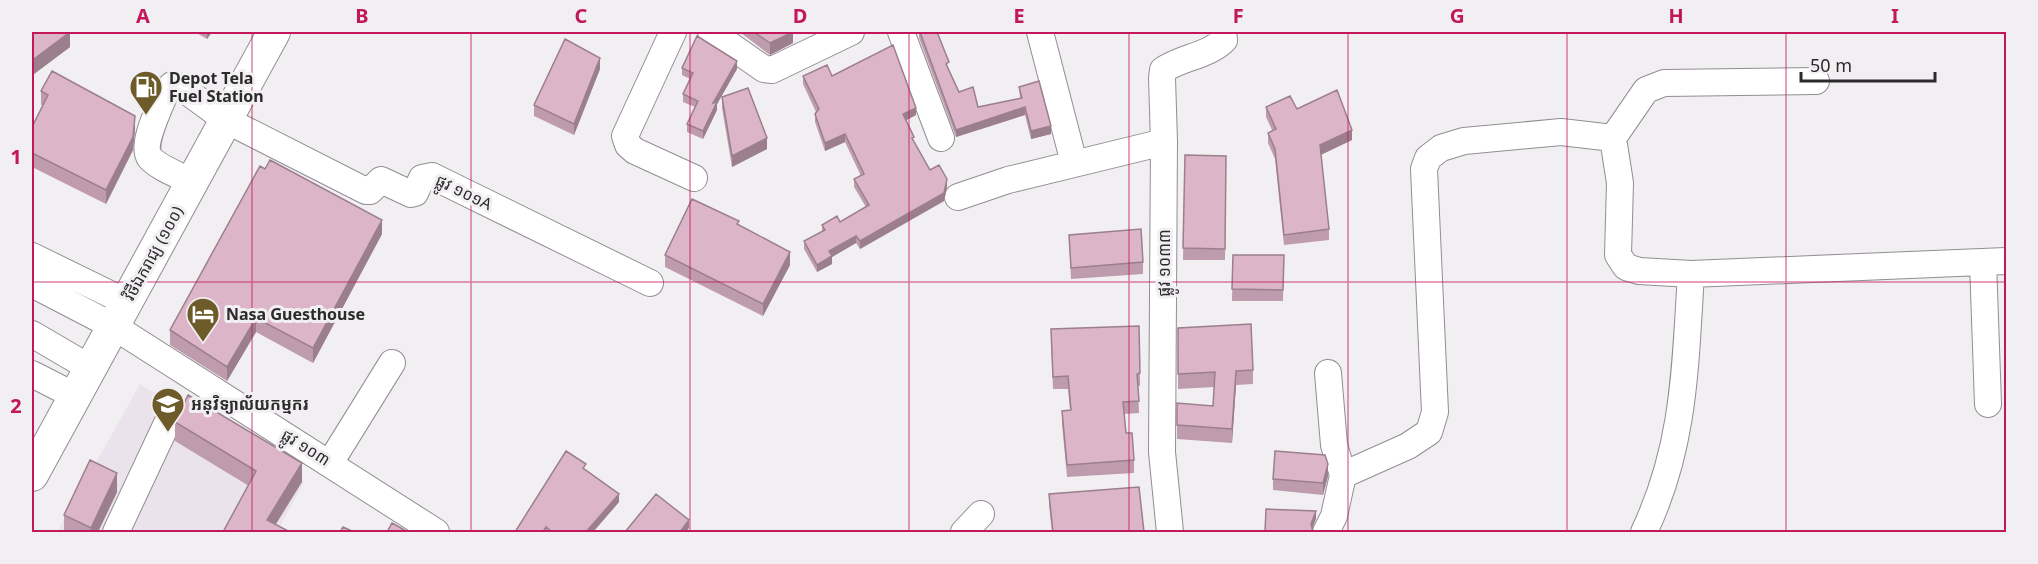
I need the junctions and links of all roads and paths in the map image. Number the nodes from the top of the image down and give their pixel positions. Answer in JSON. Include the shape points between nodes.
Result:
{"nodes":[{"id":1,"x":274,"y":32,"type":"edge"},
{"id":2,"x":673,"y":32,"type":"edge"},
{"id":3,"x":711,"y":32,"type":"edge"},
{"id":4,"x":851,"y":32,"type":"edge"},
{"id":5,"x":901,"y":32,"type":"edge"},
{"id":6,"x":1040,"y":32,"type":"edge"},
{"id":7,"x":1223,"y":32,"type":"edge"},
{"id":8,"x":1816,"y":81,"type":"dead end"},
{"id":9,"x":226,"y":120,"type":"junction"},
{"id":10,"x":941,"y":138,"type":"dead end"},
{"id":11,"x":1613,"y":138,"type":"junction"},
{"id":12,"x":1164,"y":142,"type":"junction"},
{"id":13,"x":1074,"y":163,"type":"junction"},
{"id":14,"x":694,"y":178,"type":"dead end"},
{"id":15,"x":192,"y":182,"type":"junction"},
{"id":16,"x":958,"y":197,"type":"dead end"},
{"id":17,"x":32,"y":256,"type":"edge"},
{"id":18,"x":1995,"y":262,"type":"edge"},
{"id":19,"x":1691,"y":274,"type":"junction"},
{"id":20,"x":650,"y":283,"type":"dead end"},
{"id":21,"x":32,"y":284,"type":"edge"},
{"id":22,"x":120,"y":314,"type":"junction"},
{"id":23,"x":32,"y":334,"type":"edge"},
{"id":24,"x":392,"y":363,"type":"dead end"},
{"id":25,"x":90,"y":368,"type":"junction"},
{"id":26,"x":1328,"y":373,"type":"dead end"},
{"id":27,"x":32,"y":374,"type":"edge"},
{"id":28,"x":75,"y":396,"type":"junction"},
{"id":29,"x":1988,"y":404,"type":"dead end"},
{"id":30,"x":169,"y":419,"type":"dead end"},
{"id":31,"x":330,"y":463,"type":"junction"},
{"id":32,"x":32,"y":475,"type":"edge"},
{"id":33,"x":1343,"y":475,"type":"junction"},
{"id":34,"x":981,"y":514,"type":"dead end"},
{"id":35,"x":116,"y":532,"type":"edge"},
{"id":36,"x":436,"y":532,"type":"edge"},
{"id":37,"x":964,"y":532,"type":"edge"},
{"id":38,"x":1170,"y":532,"type":"edge"},
{"id":39,"x":1326,"y":532,"type":"edge"},
{"id":40,"x":1644,"y":532,"type":"edge"}],
"edges":[{"from":1,"to":9,"type":"main road","name":"វិថីឯករាជ្យ (១០០)"},
{"from":2,"to":14,"type":"street","via":[[625,136],[635,151]]},
{"from":3,"to":4,"type":"street","via":[[764,69],[772,70]]},
{"from":5,"to":10,"type":"street"},
{"from":6,"to":13,"type":"street"},
{"from":7,"to":12,"type":"street","name":"ផ្លូវ ១០៣៣","via":[[1224,40],[1218,47],[1163,70]]},
{"from":8,"to":11,"type":"street","via":[[1664,83],[1646,90]]},
{"from":9,"to":15,"type":"main road","name":"វិថីឯករាជ្យ (១០០)"},
{"from":9,"to":15,"type":"street","via":[[181,87],[172,85],[166,91],[146,151],[151,159]]},
{"from":9,"to":20,"type":"street","name":"ផ្លូវ ១០១A","via":[[366,191],[381,180],[411,194],[422,178],[432,176]]},
{"from":11,"to":19,"type":"street","via":[[1620,183],[1618,255],[1626,267],[1640,271]]},
{"from":11,"to":33,"type":"street","via":[[1561,132],[1464,141],[1441,148],[1428,158],[1424,169],[1435,412],[1429,432],[1408,446]]},
{"from":12,"to":13,"type":"street"},
{"from":12,"to":38,"type":"street","name":"ផ្លូវ ១០៣៣","via":[[1162,452]]},
{"from":13,"to":16,"type":"street"},
{"from":15,"to":22,"type":"main road","name":"វិថីឯករាជ្យ (១០០)"},
{"from":17,"to":22,"type":"street"},
{"from":18,"to":19,"type":"street"},
{"from":18,"to":29,"type":"street"},
{"from":19,"to":40,"type":"street","via":[[1683,407],[1671,465]]},
{"from":21,"to":22,"type":"street"},
{"from":22,"to":25,"type":"main road","name":"វិថីឯករាជ្យ (១០០)"},
{"from":22,"to":31,"type":"street","name":"ផ្លូវ ១០៣"},
{"from":23,"to":25,"type":"street"},
{"from":24,"to":31,"type":"street"},
{"from":25,"to":28,"type":"main road","name":"វិថីឯករាជ្យ (១០០)"},
{"from":26,"to":33,"type":"street","via":[[1334,445]]},
{"from":27,"to":28,"type":"street"},
{"from":28,"to":32,"type":"main road","name":"វិថីឯករាជ្យ (១០០)"},
{"from":30,"to":35,"type":"street"},
{"from":31,"to":36,"type":"street","name":"ផ្លូវ ១០៣"},
{"from":33,"to":39,"type":"street","via":[[1334,516]]},
{"from":34,"to":37,"type":"street"}]}
